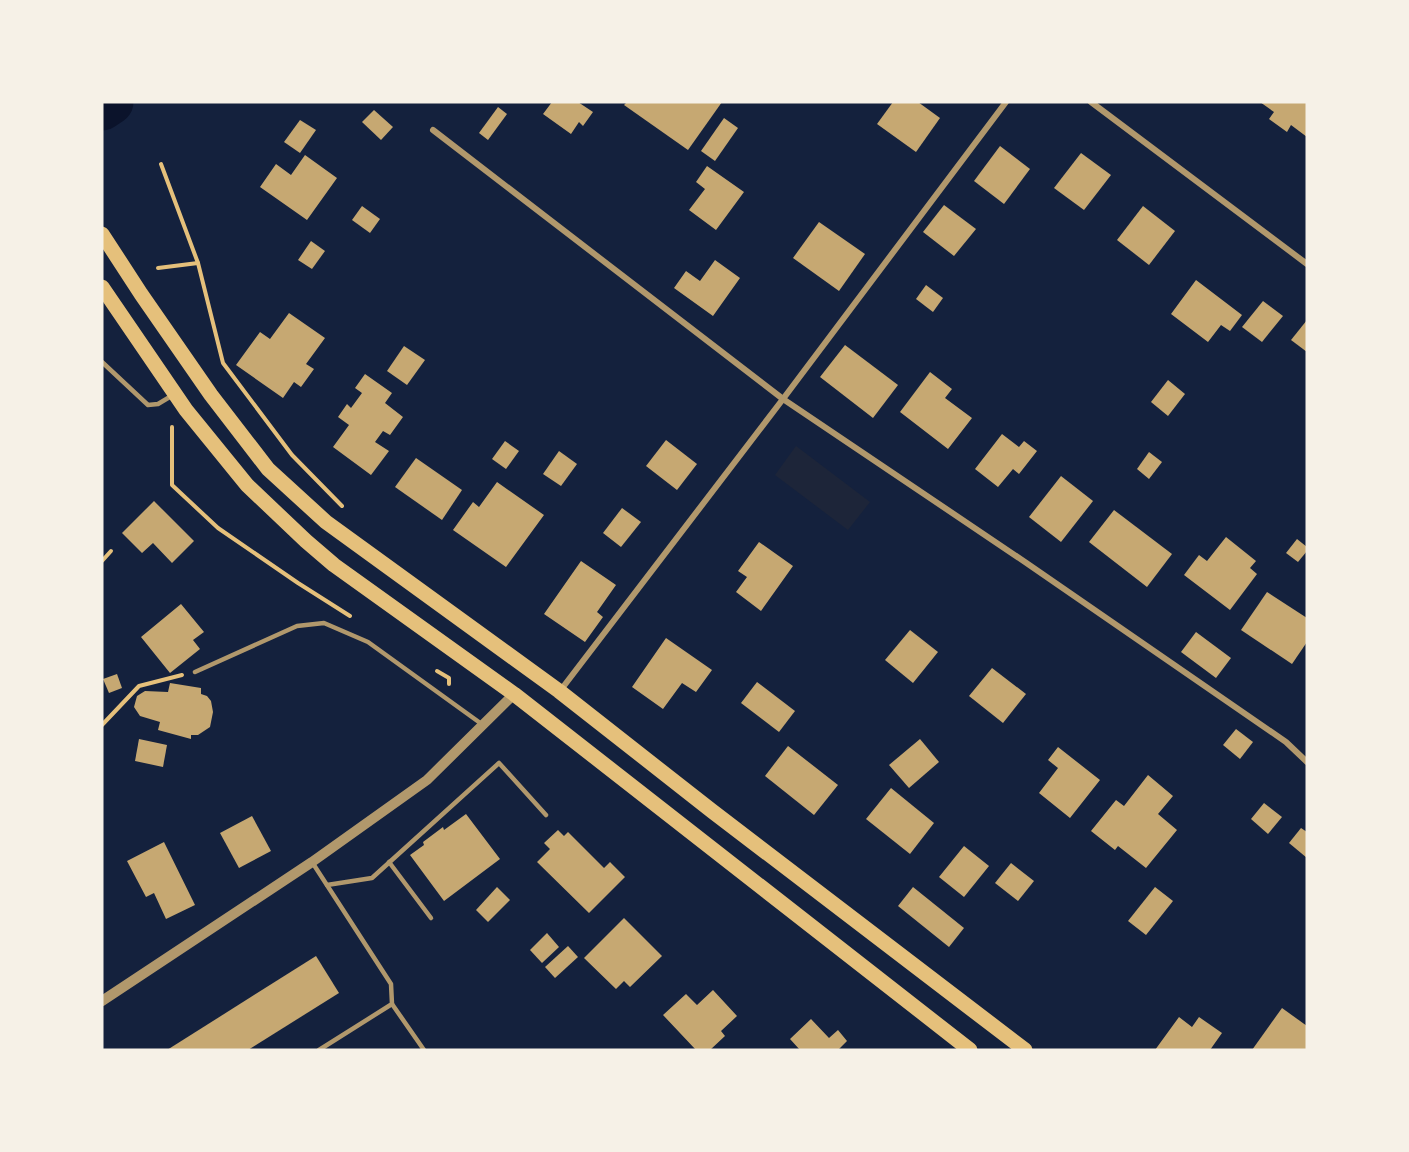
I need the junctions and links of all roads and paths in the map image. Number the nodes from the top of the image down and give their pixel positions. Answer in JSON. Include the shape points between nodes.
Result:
{"nodes":[{"id":1,"x":1006,"y":102,"type":"edge"},
{"id":2,"x":1090,"y":102,"type":"edge"},
{"id":3,"x":433,"y":130,"type":"dead end"},
{"id":4,"x":162,"y":164,"type":"dead end"},
{"id":5,"x":102,"y":234,"type":"edge"},
{"id":6,"x":198,"y":263,"type":"junction"},
{"id":7,"x":1307,"y":264,"type":"edge"},
{"id":8,"x":158,"y":268,"type":"dead end"},
{"id":9,"x":102,"y":287,"type":"edge"},
{"id":10,"x":102,"y":362,"type":"edge"},
{"id":11,"x":175,"y":394,"type":"junction"},
{"id":12,"x":783,"y":399,"type":"junction"},
{"id":13,"x":172,"y":427,"type":"dead end"},
{"id":14,"x":292,"y":455,"type":"dead end"},
{"id":15,"x":111,"y":550,"type":"dead end"},
{"id":16,"x":102,"y":561,"type":"edge"},
{"id":17,"x":358,"y":621,"type":"dead end"},
{"id":18,"x":429,"y":666,"type":"dead end"},
{"id":19,"x":195,"y":672,"type":"joint"},
{"id":20,"x":559,"y":691,"type":"junction"},
{"id":21,"x":514,"y":693,"type":"junction"},
{"id":22,"x":448,"y":700,"type":"junction"},
{"id":23,"x":102,"y":725,"type":"edge"},
{"id":24,"x":483,"y":725,"type":"junction"},
{"id":25,"x":1307,"y":762,"type":"edge"},
{"id":26,"x":546,"y":815,"type":"dead end"},
{"id":27,"x":312,"y":862,"type":"junction"},
{"id":28,"x":389,"y":862,"type":"junction"},
{"id":29,"x":327,"y":885,"type":"junction"},
{"id":30,"x":430,"y":918,"type":"dead end"},
{"id":31,"x":102,"y":1001,"type":"edge"},
{"id":32,"x":392,"y":1004,"type":"junction"},
{"id":33,"x":319,"y":1050,"type":"edge"},
{"id":34,"x":424,"y":1050,"type":"edge"},
{"id":35,"x":970,"y":1050,"type":"edge"},
{"id":36,"x":1025,"y":1050,"type":"edge"}],
"edges":[{"from":1,"to":12,"type":"street"},
{"from":2,"to":7,"type":"street"},
{"from":3,"to":12,"type":"street"},
{"from":4,"to":6,"type":"path"},
{"from":5,"to":20,"type":"main road","via":[[211,395],[268,469],[326,522]]},
{"from":6,"to":8,"type":"path"},
{"from":6,"to":14,"type":"path","via":[[223,363]]},
{"from":9,"to":11,"type":"main road"},
{"from":10,"to":11,"type":"lane","via":[[148,405]]},
{"from":11,"to":21,"type":"main road","via":[[247,485],[334,565]]},
{"from":12,"to":20,"type":"street"},
{"from":12,"to":25,"type":"street","via":[[1286,742]]},
{"from":13,"to":17,"type":"path","via":[[172,485],[218,528]]},
{"from":15,"to":16,"type":"path"},
{"from":18,"to":22,"type":"path","via":[[449,678]]},
{"from":19,"to":22,"type":"lane","via":[[297,626],[324,623],[368,642]]},
{"from":19,"to":23,"type":"path","via":[[139,686]]},
{"from":20,"to":36,"type":"main road"},
{"from":21,"to":24,"type":"street"},
{"from":21,"to":35,"type":"main road"},
{"from":22,"to":24,"type":"lane"},
{"from":24,"to":27,"type":"street","via":[[427,780]]},
{"from":26,"to":28,"type":"lane","via":[[499,763]]},
{"from":27,"to":29,"type":"lane"},
{"from":27,"to":31,"type":"street"},
{"from":28,"to":29,"type":"lane","via":[[372,878]]},
{"from":28,"to":30,"type":"lane"},
{"from":29,"to":32,"type":"lane","via":[[391,984]]},
{"from":32,"to":33,"type":"lane"},
{"from":32,"to":34,"type":"lane"}]}
